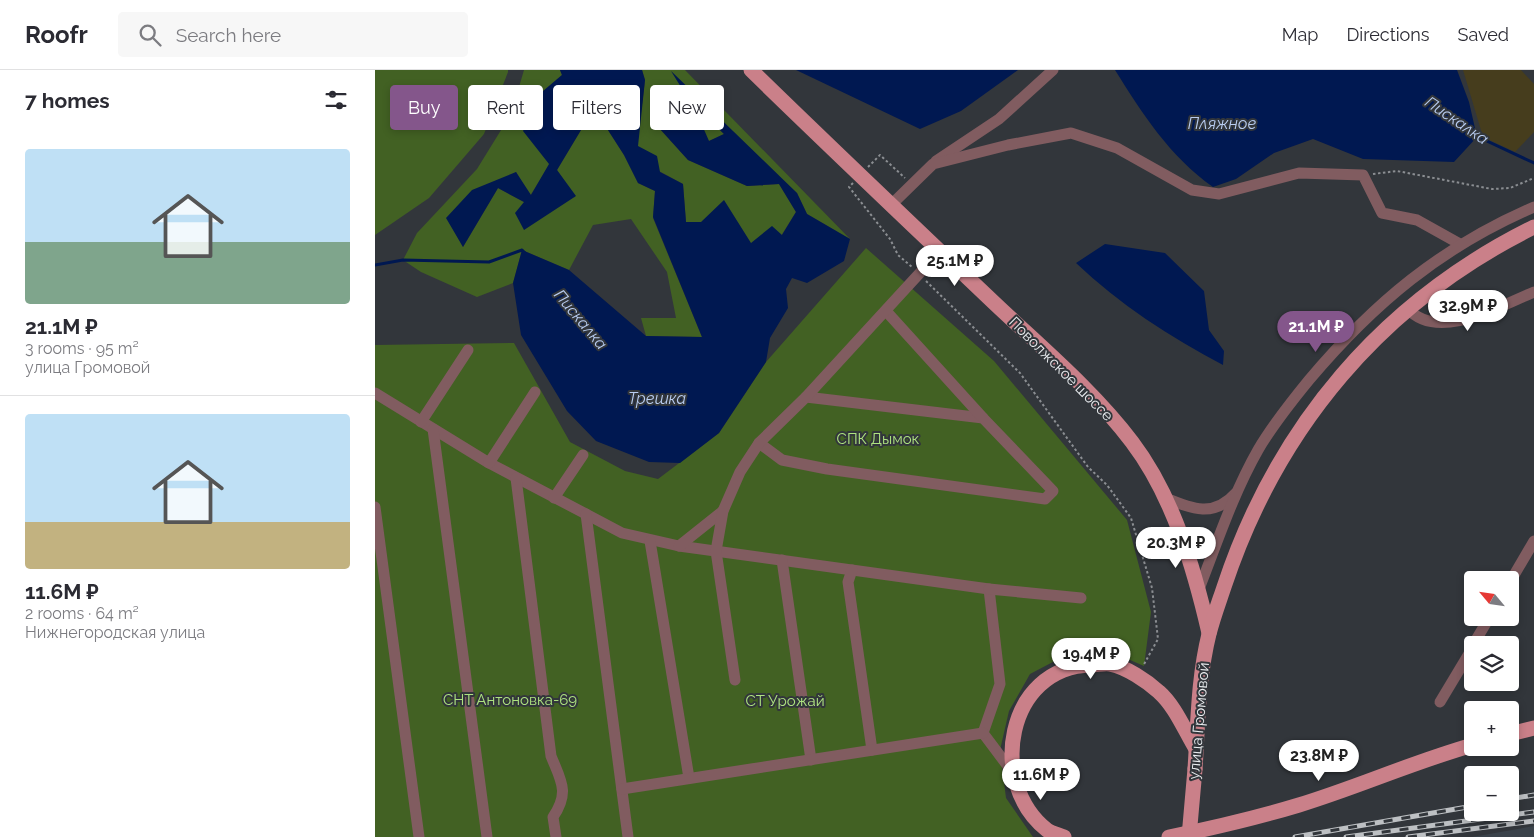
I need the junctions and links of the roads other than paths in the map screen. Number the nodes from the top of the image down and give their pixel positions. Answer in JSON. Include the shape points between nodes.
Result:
{"nodes":[{"id":1,"x":751,"y":70,"type":"edge"},
{"id":2,"x":1053,"y":70,"type":"edge"},
{"id":3,"x":933,"y":164,"type":"junction"},
{"id":4,"x":890,"y":206,"type":"junction"},
{"id":5,"x":1534,"y":207,"type":"edge"},
{"id":6,"x":1534,"y":227,"type":"edge"},
{"id":7,"x":1460,"y":244,"type":"junction"},
{"id":8,"x":940,"y":251,"type":"junction"},
{"id":9,"x":1534,"y":292,"type":"edge"},
{"id":10,"x":1408,"y":309,"type":"junction"},
{"id":11,"x":886,"y":311,"type":"junction"},
{"id":12,"x":468,"y":350,"type":"dead end"},
{"id":13,"x":535,"y":392,"type":"dead end"},
{"id":14,"x":375,"y":393,"type":"edge"},
{"id":15,"x":806,"y":397,"type":"junction"},
{"id":16,"x":983,"y":418,"type":"junction"},
{"id":17,"x":421,"y":422,"type":"junction"},
{"id":18,"x":433,"y":429,"type":"junction"},
{"id":19,"x":759,"y":444,"type":"junction"},
{"id":20,"x":583,"y":455,"type":"dead end"},
{"id":21,"x":489,"y":463,"type":"junction"},
{"id":22,"x":516,"y":478,"type":"junction"},
{"id":23,"x":1240,"y":488,"type":"junction"},
{"id":24,"x":554,"y":498,"type":"junction"},
{"id":25,"x":1166,"y":498,"type":"junction"},
{"id":26,"x":375,"y":507,"type":"edge"},
{"id":27,"x":723,"y":511,"type":"junction"},
{"id":28,"x":586,"y":514,"type":"junction"},
{"id":29,"x":651,"y":541,"type":"junction"},
{"id":30,"x":1534,"y":541,"type":"edge"},
{"id":31,"x":679,"y":546,"type":"junction"},
{"id":32,"x":717,"y":551,"type":"junction"},
{"id":33,"x":782,"y":560,"type":"junction"},
{"id":34,"x":852,"y":570,"type":"junction"},
{"id":35,"x":1516,"y":571,"type":"edge"},
{"id":36,"x":989,"y":589,"type":"junction"},
{"id":37,"x":1199,"y":589,"type":"junction"},
{"id":38,"x":1081,"y":598,"type":"dead end"},
{"id":39,"x":1209,"y":634,"type":"junction"},
{"id":40,"x":1464,"y":661,"type":"edge"},
{"id":41,"x":735,"y":680,"type":"dead end"},
{"id":42,"x":1440,"y":702,"type":"dead end"},
{"id":43,"x":1534,"y":728,"type":"edge"},
{"id":44,"x":1519,"y":732,"type":"edge"},
{"id":45,"x":983,"y":734,"type":"junction"},
{"id":46,"x":1464,"y":747,"type":"edge"},
{"id":47,"x":872,"y":750,"type":"junction"},
{"id":48,"x":1196,"y":750,"type":"junction"},
{"id":49,"x":811,"y":760,"type":"junction"},
{"id":50,"x":1013,"y":773,"type":"junction"},
{"id":51,"x":689,"y":778,"type":"junction"},
{"id":52,"x":622,"y":789,"type":"junction"},
{"id":53,"x":1055,"y":836,"type":"edge"},
{"id":54,"x":419,"y":837,"type":"edge"},
{"id":55,"x":487,"y":837,"type":"edge"},
{"id":56,"x":556,"y":837,"type":"edge"},
{"id":57,"x":628,"y":837,"type":"edge"},
{"id":58,"x":1169,"y":837,"type":"edge"},
{"id":59,"x":1189,"y":837,"type":"edge"}],
"edges":[{"from":1,"to":4,"type":"main road","name":"Поволжское шоссе"},
{"from":2,"to":3,"type":"street","via":[[999,119]]},
{"from":3,"to":4,"type":"street"},
{"from":3,"to":7,"type":"street","via":[[1071,133],[1117,148],[1192,190],[1219,194],[1299,173],[1363,175],[1382,213],[1417,220]]},
{"from":4,"to":8,"type":"main road","name":"Поволжское шоссе"},
{"from":5,"to":7,"type":"street","via":[[1493,224]]},
{"from":6,"to":10,"type":"main road","name":"улица Громовой","via":[[1466,265]]},
{"from":7,"to":23,"type":"street","via":[[1413,276],[1329,358],[1294,399],[1258,450]]},
{"from":8,"to":11,"type":"street"},
{"from":8,"to":25,"type":"main road","name":"Поволжское шоссе","via":[[1093,396],[1133,443]]},
{"from":9,"to":10,"type":"street","via":[[1467,319],[1437,324],[1423,321]]},
{"from":10,"to":39,"type":"main road","name":"улица Громовой","via":[[1343,372],[1309,414],[1265,485],[1235,555]]},
{"from":11,"to":15,"type":"street"},
{"from":11,"to":16,"type":"street"},
{"from":12,"to":17,"type":"street"},
{"from":13,"to":21,"type":"street"},
{"from":14,"to":17,"type":"street"},
{"from":15,"to":16,"type":"street"},
{"from":15,"to":19,"type":"street"},
{"from":16,"to":19,"type":"street","via":[[1053,491],[1045,499],[827,469],[782,460]]},
{"from":17,"to":18,"type":"street"},
{"from":18,"to":21,"type":"street"},
{"from":18,"to":55,"type":"street"},
{"from":19,"to":27,"type":"street","via":[[739,472]]},
{"from":20,"to":24,"type":"street"},
{"from":21,"to":22,"type":"street"},
{"from":22,"to":24,"type":"street"},
{"from":22,"to":56,"type":"street","via":[[551,756],[564,789],[553,817]]},
{"from":23,"to":25,"type":"street","via":[[1230,500],[1212,509],[1194,510]]},
{"from":23,"to":37,"type":"street"},
{"from":24,"to":28,"type":"street"},
{"from":25,"to":37,"type":"main road","name":"Поволжское шоссе"},
{"from":26,"to":54,"type":"street"},
{"from":27,"to":31,"type":"street"},
{"from":27,"to":32,"type":"street"},
{"from":28,"to":29,"type":"street","via":[[622,532]]},
{"from":28,"to":52,"type":"street"},
{"from":29,"to":31,"type":"street"},
{"from":29,"to":51,"type":"street"},
{"from":30,"to":35,"type":"street"},
{"from":31,"to":32,"type":"street"},
{"from":32,"to":33,"type":"street"},
{"from":32,"to":41,"type":"street"},
{"from":33,"to":34,"type":"street"},
{"from":33,"to":49,"type":"street"},
{"from":34,"to":36,"type":"street"},
{"from":34,"to":47,"type":"street","via":[[848,582]]},
{"from":36,"to":38,"type":"street"},
{"from":36,"to":45,"type":"street","via":[[1000,684]]},
{"from":37,"to":39,"type":"main road","name":"Поволжское шоссе"},
{"from":39,"to":48,"type":"main road","name":"улица Громовой","via":[[1200,686]]},
{"from":40,"to":42,"type":"street"},
{"from":43,"to":44,"type":"main road"},
{"from":45,"to":47,"type":"street"},
{"from":45,"to":50,"type":"street"},
{"from":46,"to":58,"type":"main road","via":[[1431,756],[1300,804],[1225,826]]},
{"from":47,"to":49,"type":"street"},
{"from":48,"to":50,"type":"main road","via":[[1160,692],[1137,676],[1110,664],[1082,665],[1057,671],[1037,685],[1022,707],[1013,737]]},
{"from":48,"to":59,"type":"main road","name":"улица Громовой","bridge":true},
{"from":49,"to":51,"type":"street"},
{"from":50,"to":53,"type":"main road","via":[[1025,806]]},
{"from":51,"to":52,"type":"street"},
{"from":52,"to":57,"type":"street"}]}
